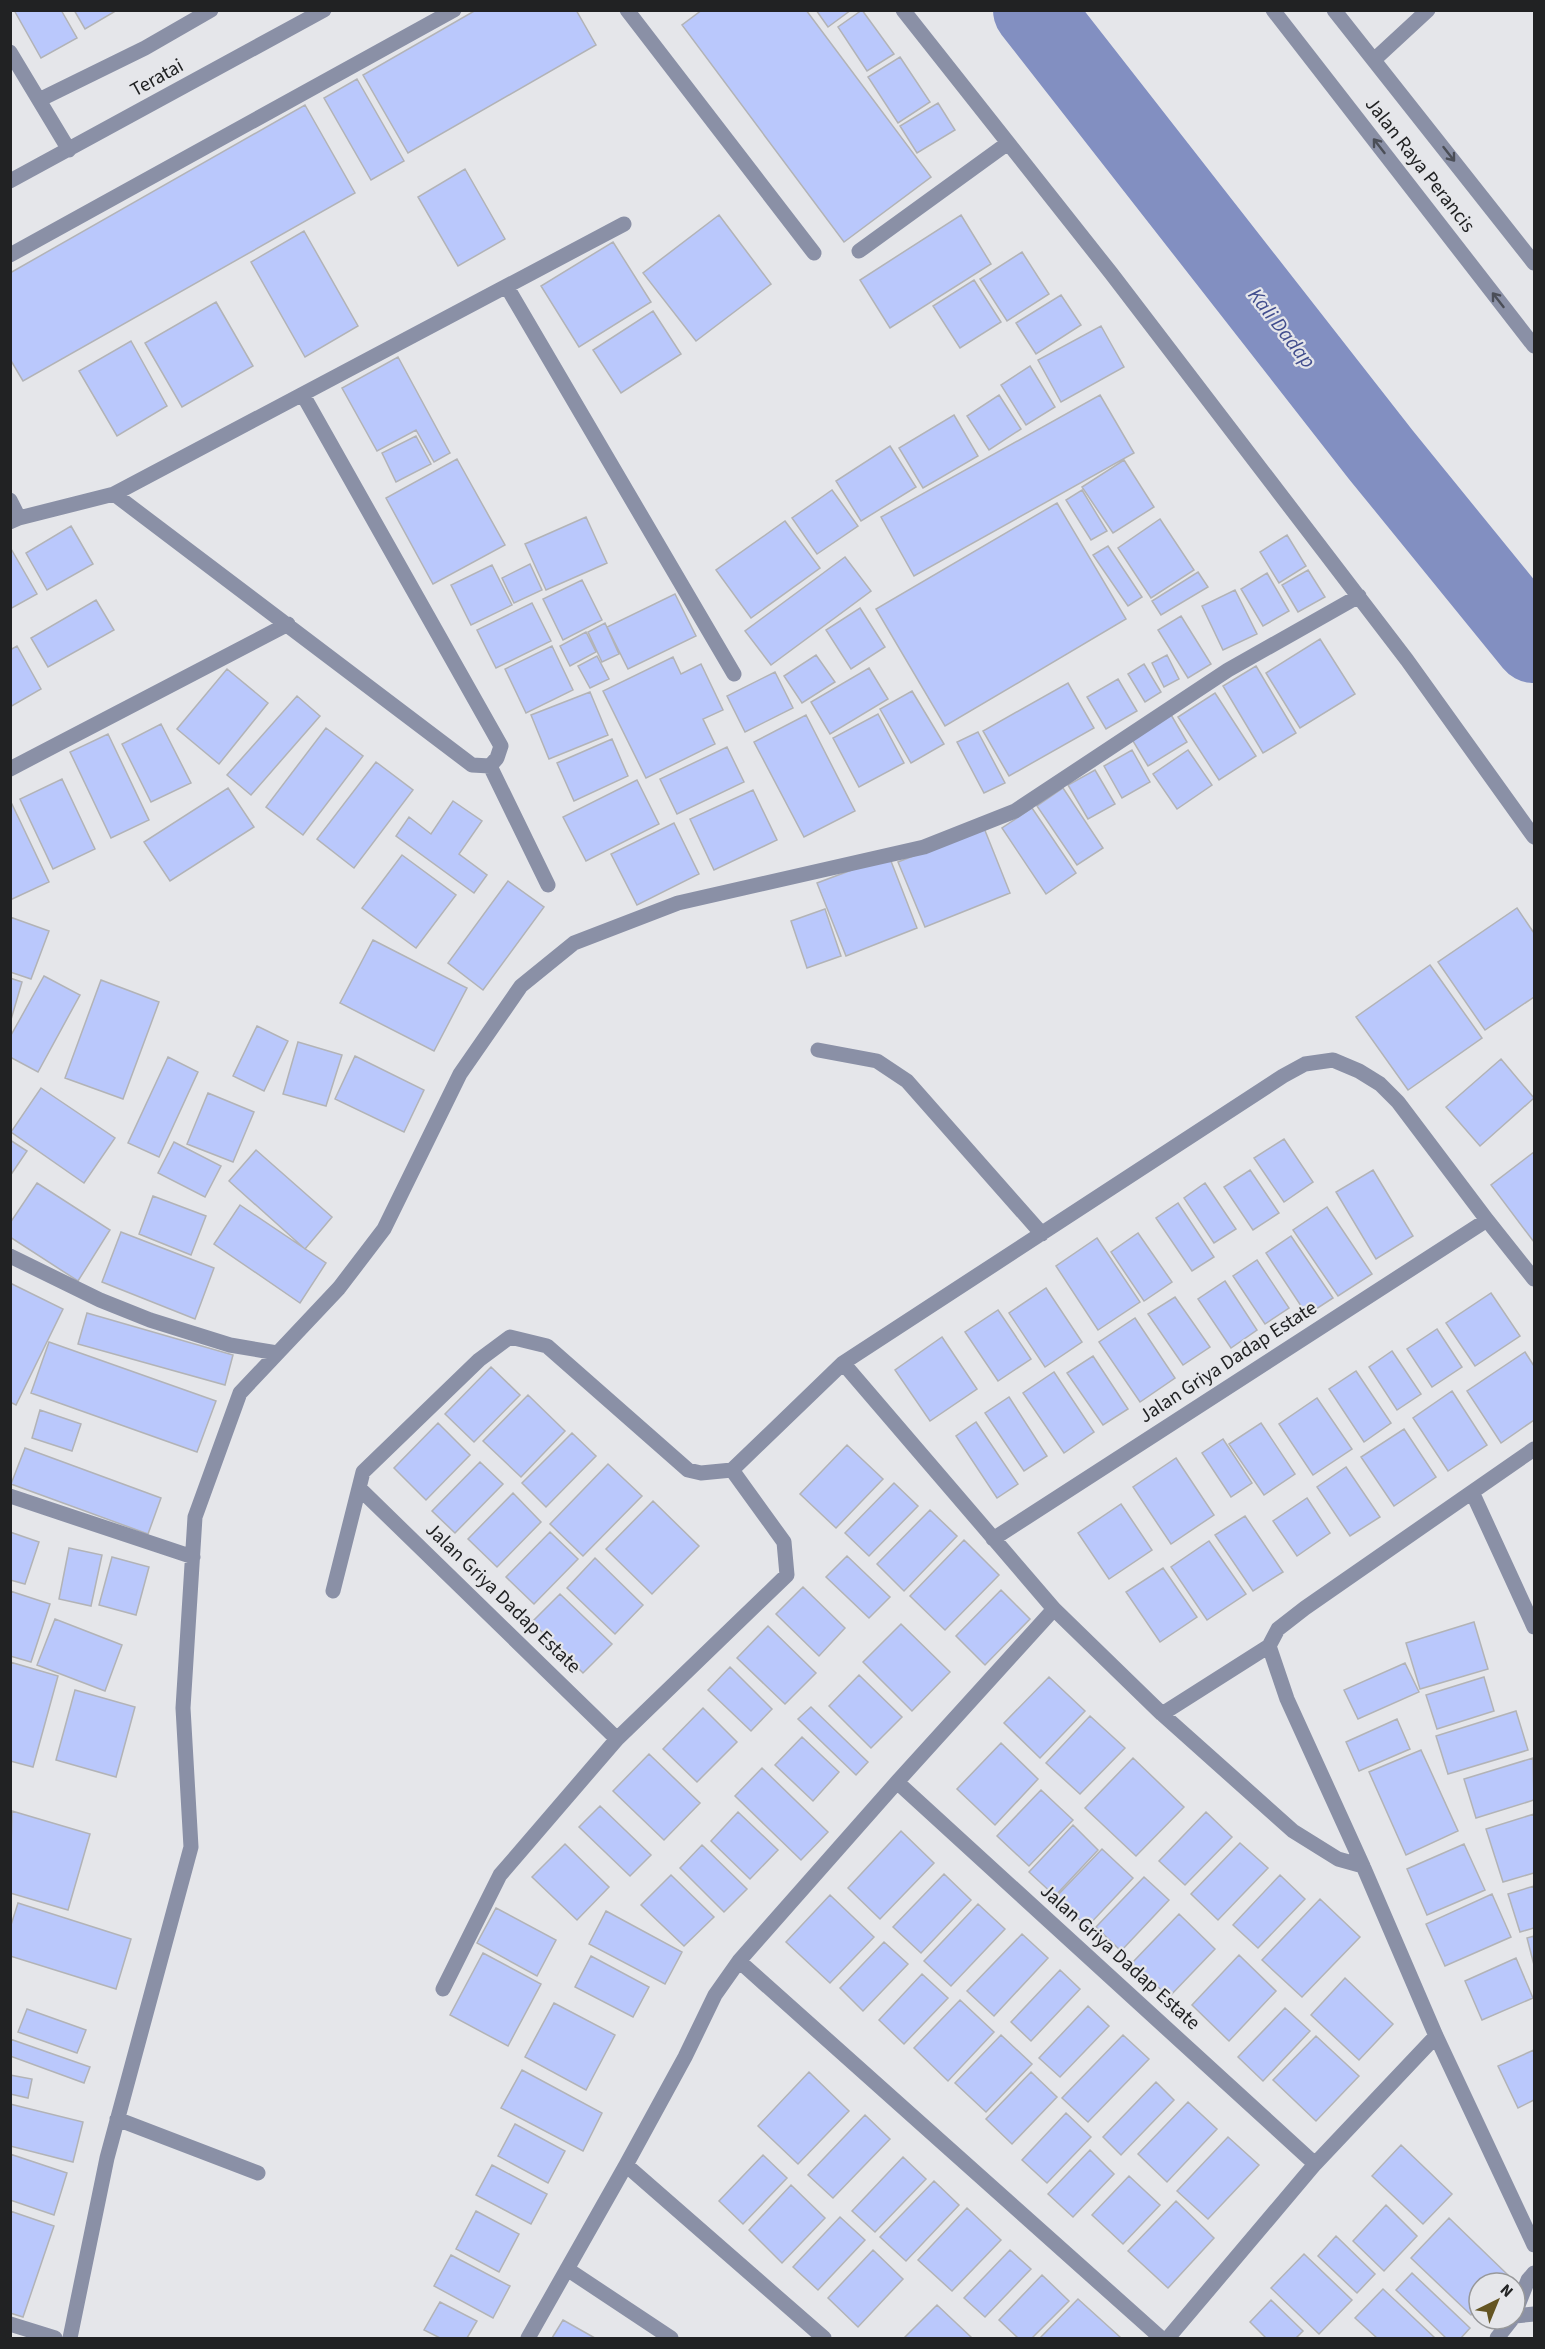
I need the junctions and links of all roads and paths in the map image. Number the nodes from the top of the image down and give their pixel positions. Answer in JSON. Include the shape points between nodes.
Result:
{"nodes":[{"id":1,"x":211,"y":10,"type":"edge"},
{"id":2,"x":324,"y":10,"type":"edge"},
{"id":3,"x":454,"y":10,"type":"edge"},
{"id":4,"x":903,"y":10,"type":"edge"},
{"id":5,"x":1273,"y":10,"type":"edge"},
{"id":6,"x":1334,"y":10,"type":"edge"},
{"id":7,"x":1428,"y":10,"type":"edge"},
{"id":8,"x":632,"y":12,"type":"edge"},
{"id":9,"x":10,"y":52,"type":"edge"},
{"id":10,"x":1374,"y":59,"type":"junction"},
{"id":11,"x":39,"y":100,"type":"junction"},
{"id":12,"x":1008,"y":143,"type":"junction"},
{"id":13,"x":69,"y":150,"type":"junction"},
{"id":14,"x":10,"y":181,"type":"edge"},
{"id":15,"x":624,"y":225,"type":"dead end"},
{"id":16,"x":859,"y":251,"type":"dead end"},
{"id":17,"x":814,"y":253,"type":"dead end"},
{"id":18,"x":10,"y":255,"type":"edge"},
{"id":19,"x":1534,"y":263,"type":"edge"},
{"id":20,"x":507,"y":286,"type":"junction"},
{"id":21,"x":1534,"y":346,"type":"edge"},
{"id":22,"x":303,"y":394,"type":"junction"},
{"id":23,"x":114,"y":494,"type":"junction"},
{"id":24,"x":10,"y":500,"type":"edge"},
{"id":25,"x":15,"y":520,"type":"edge"},
{"id":26,"x":1359,"y":596,"type":"junction"},
{"id":27,"x":288,"y":624,"type":"junction"},
{"id":28,"x":734,"y":674,"type":"dead end"},
{"id":29,"x":489,"y":766,"type":"junction"},
{"id":30,"x":10,"y":769,"type":"edge"},
{"id":31,"x":1534,"y":837,"type":"edge"},
{"id":32,"x":548,"y":885,"type":"dead end"},
{"id":33,"x":818,"y":1050,"type":"dead end"},
{"id":34,"x":1487,"y":1220,"type":"junction"},
{"id":35,"x":1042,"y":1234,"type":"junction"},
{"id":36,"x":10,"y":1256,"type":"edge"},
{"id":37,"x":1534,"y":1279,"type":"edge"},
{"id":38,"x":277,"y":1353,"type":"junction"},
{"id":39,"x":843,"y":1363,"type":"junction"},
{"id":40,"x":1534,"y":1449,"type":"edge"},
{"id":41,"x":732,"y":1470,"type":"junction"},
{"id":42,"x":359,"y":1488,"type":"junction"},
{"id":43,"x":1472,"y":1492,"type":"junction"},
{"id":44,"x":10,"y":1496,"type":"edge"},
{"id":45,"x":993,"y":1539,"type":"junction"},
{"id":46,"x":193,"y":1557,"type":"junction"},
{"id":47,"x":333,"y":1591,"type":"dead end"},
{"id":48,"x":1054,"y":1609,"type":"junction"},
{"id":49,"x":1534,"y":1627,"type":"edge"},
{"id":50,"x":1269,"y":1646,"type":"junction"},
{"id":51,"x":1162,"y":1714,"type":"junction"},
{"id":52,"x":617,"y":1739,"type":"junction"},
{"id":53,"x":897,"y":1782,"type":"junction"},
{"id":54,"x":1363,"y":1866,"type":"junction"},
{"id":55,"x":739,"y":1961,"type":"junction"},
{"id":56,"x":443,"y":1989,"type":"dead end"},
{"id":57,"x":1436,"y":2036,"type":"junction"},
{"id":58,"x":117,"y":2119,"type":"junction"},
{"id":59,"x":1315,"y":2164,"type":"junction"},
{"id":60,"x":626,"y":2165,"type":"junction"},
{"id":61,"x":258,"y":2173,"type":"dead end"},
{"id":62,"x":1534,"y":2245,"type":"edge"},
{"id":63,"x":567,"y":2269,"type":"junction"},
{"id":64,"x":10,"y":2324,"type":"edge"},
{"id":65,"x":55,"y":2338,"type":"edge"},
{"id":66,"x":70,"y":2338,"type":"edge"},
{"id":67,"x":528,"y":2338,"type":"edge"},
{"id":68,"x":672,"y":2338,"type":"edge"},
{"id":69,"x":824,"y":2338,"type":"edge"},
{"id":70,"x":1161,"y":2338,"type":"edge"},
{"id":71,"x":1168,"y":2338,"type":"edge"}],
"edges":[{"from":1,"to":11,"type":"street","via":[[145,48]]},
{"from":2,"to":13,"type":"street","name":"Teratai"},
{"from":3,"to":18,"type":"street"},
{"from":4,"to":12,"type":"street"},
{"from":21,"to":5,"type":"street","name":"Jalan Raya Perancis","one_way":true},
{"from":6,"to":10,"type":"street","name":"Jalan Raya Perancis"},
{"from":7,"to":10,"type":"street"},
{"from":8,"to":17,"type":"street"},
{"from":9,"to":11,"type":"street"},
{"from":10,"to":19,"type":"street","name":"Jalan Raya Perancis","one_way":true},
{"from":11,"to":13,"type":"street"},
{"from":12,"to":16,"type":"street"},
{"from":12,"to":26,"type":"street"},
{"from":13,"to":14,"type":"street","name":"Teratai"},
{"from":15,"to":20,"type":"street"},
{"from":20,"to":22,"type":"street"},
{"from":20,"to":28,"type":"street"},
{"from":22,"to":23,"type":"street"},
{"from":22,"to":29,"type":"street","via":[[501,746]]},
{"from":23,"to":25,"type":"street"},
{"from":23,"to":27,"type":"street"},
{"from":24,"to":25,"type":"street"},
{"from":26,"to":31,"type":"street"},
{"from":26,"to":38,"type":"street","via":[[1228,670],[1015,811],[924,847],[678,903],[574,943],[521,986],[460,1074],[384,1229],[339,1288]]},
{"from":27,"to":29,"type":"street","via":[[472,765]]},
{"from":27,"to":30,"type":"street"},
{"from":29,"to":32,"type":"street"},
{"from":33,"to":35,"type":"street","via":[[877,1060],[907,1081]]},
{"from":34,"to":35,"type":"street","via":[[1398,1102],[1380,1084],[1333,1060],[1305,1064],[1283,1076]]},
{"from":34,"to":37,"type":"street"},
{"from":34,"to":45,"type":"street","name":"Jalan Griya Dadap Estate"},
{"from":35,"to":39,"type":"street"},
{"from":36,"to":38,"type":"street","via":[[150,1320],[230,1345]]},
{"from":38,"to":46,"type":"street","via":[[240,1393],[195,1517]]},
{"from":39,"to":41,"type":"street"},
{"from":39,"to":45,"type":"street"},
{"from":40,"to":43,"type":"street"},
{"from":41,"to":42,"type":"street","via":[[688,1470],[547,1346],[510,1337],[479,1360],[363,1472]]},
{"from":41,"to":52,"type":"street","via":[[784,1542],[788,1575]]},
{"from":42,"to":47,"type":"street"},
{"from":42,"to":52,"type":"street","name":"Jalan Griya Dadap Estate"},
{"from":43,"to":49,"type":"street"},
{"from":43,"to":50,"type":"street","via":[[1305,1608],[1278,1629]]},
{"from":44,"to":46,"type":"street"},
{"from":45,"to":48,"type":"street"},
{"from":46,"to":58,"type":"street","via":[[183,1708],[191,1847]]},
{"from":48,"to":51,"type":"street"},
{"from":48,"to":53,"type":"street"},
{"from":50,"to":51,"type":"street"},
{"from":50,"to":54,"type":"street","via":[[1287,1699]]},
{"from":51,"to":54,"type":"street","via":[[1293,1831],[1338,1859]]},
{"from":52,"to":56,"type":"street","via":[[500,1875]]},
{"from":53,"to":55,"type":"street"},
{"from":53,"to":59,"type":"street","name":"Jalan Griya Dadap Estate"},
{"from":54,"to":57,"type":"street"},
{"from":55,"to":60,"type":"street","via":[[715,1995]]},
{"from":55,"to":70,"type":"street"},
{"from":57,"to":59,"type":"street"},
{"from":57,"to":62,"type":"street"},
{"from":58,"to":61,"type":"street"},
{"from":58,"to":66,"type":"street"},
{"from":59,"to":71,"type":"street"},
{"from":60,"to":63,"type":"street"},
{"from":60,"to":69,"type":"street"},
{"from":63,"to":67,"type":"street"},
{"from":63,"to":68,"type":"street"},
{"from":64,"to":65,"type":"street"}]}
